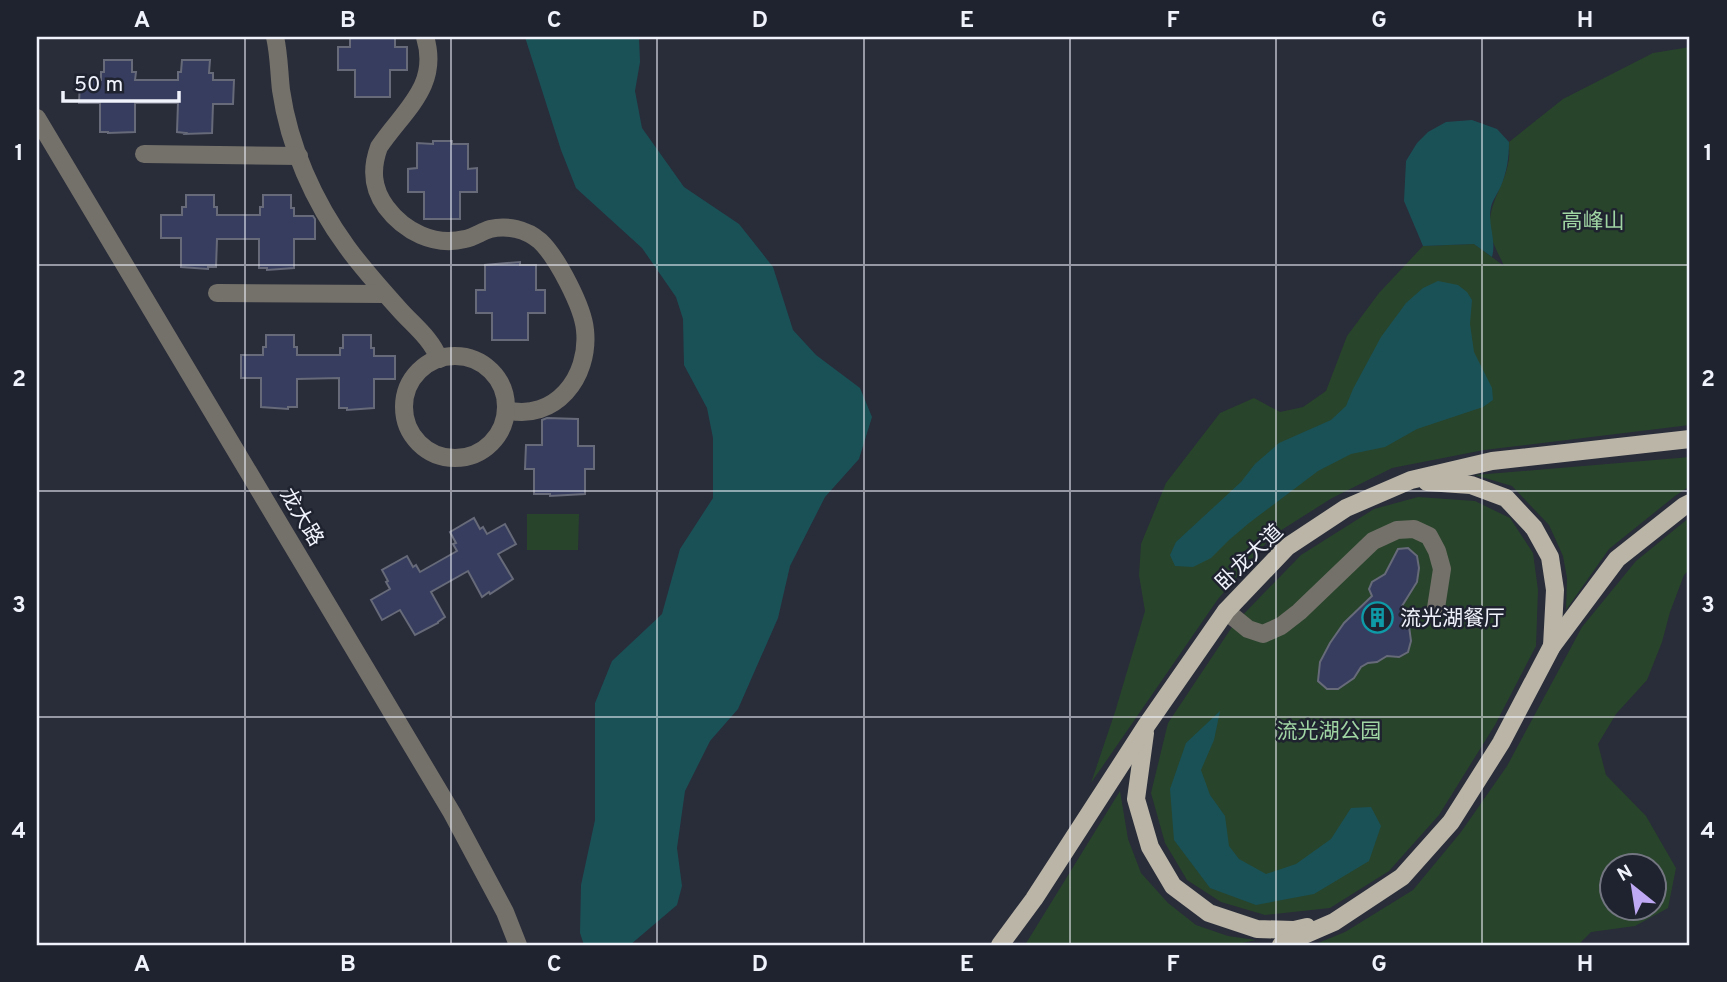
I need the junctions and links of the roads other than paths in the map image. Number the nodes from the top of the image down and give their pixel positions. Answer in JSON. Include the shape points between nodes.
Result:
{"nodes":[{"id":1,"x":275,"y":37,"type":"edge"},
{"id":2,"x":425,"y":37,"type":"edge"},
{"id":3,"x":37,"y":118,"type":"edge"},
{"id":4,"x":145,"y":155,"type":"dead end"},
{"id":5,"x":299,"y":156,"type":"junction"},
{"id":6,"x":217,"y":293,"type":"dead end"},
{"id":7,"x":386,"y":294,"type":"junction"},
{"id":8,"x":439,"y":359,"type":"junction"},
{"id":9,"x":506,"y":410,"type":"junction"},
{"id":10,"x":1690,"y":439,"type":"edge"},
{"id":11,"x":1411,"y":480,"type":"junction"},
{"id":12,"x":1690,"y":503,"type":"edge"},
{"id":13,"x":1436,"y":608,"type":"dead end"},
{"id":14,"x":1226,"y":611,"type":"junction"},
{"id":15,"x":1552,"y":646,"type":"junction"},
{"id":16,"x":1146,"y":726,"type":"junction"},
{"id":17,"x":1334,"y":922,"type":"junction"},
{"id":18,"x":518,"y":945,"type":"edge"},
{"id":19,"x":1000,"y":945,"type":"edge"},
{"id":20,"x":1280,"y":945,"type":"edge"}],
"edges":[{"from":1,"to":5,"type":"street","via":[[285,107]]},
{"from":2,"to":9,"type":"street","via":[[426,81],[379,147],[373,165],[381,200],[409,229],[431,239],[452,241],[499,228],[530,235],[552,257],[584,322],[583,359],[564,395],[537,411]]},
{"from":3,"to":18,"type":"street","name":"龙大路","via":[[452,813]]},
{"from":4,"to":5,"type":"street"},
{"from":5,"to":7,"type":"street","via":[[335,231]]},
{"from":6,"to":7,"type":"street"},
{"from":7,"to":8,"type":"street","via":[[429,341]]},
{"from":8,"to":9,"type":"street","via":[[466,357],[485,366],[504,392]]},
{"from":8,"to":9,"type":"street","via":[[417,373],[404,402],[410,433],[424,448],[454,458],[475,454],[499,433]]},
{"from":10,"to":11,"type":"main road","name":"卧龙大道","via":[[1492,461]]},
{"from":11,"to":14,"type":"main road","name":"卧龙大道","via":[[1346,508],[1287,547]]},
{"from":11,"to":15,"type":"main road","via":[[1471,485],[1506,498],[1534,528],[1550,556],[1555,590]]},
{"from":12,"to":15,"type":"main road","via":[[1617,559]]},
{"from":13,"to":14,"type":"street","via":[[1442,569],[1437,551],[1429,536],[1413,529],[1373,541],[1299,612],[1263,634],[1248,629]]},
{"from":14,"to":16,"type":"main road","name":"卧龙大道"},
{"from":15,"to":17,"type":"main road","via":[[1502,743],[1451,822],[1402,877]]},
{"from":16,"to":17,"type":"main road","via":[[1136,799],[1150,847],[1173,886],[1209,913],[1257,929],[1294,930]]},
{"from":16,"to":19,"type":"main road","name":"卧龙大道"},
{"from":17,"to":20,"type":"main road"}]}
